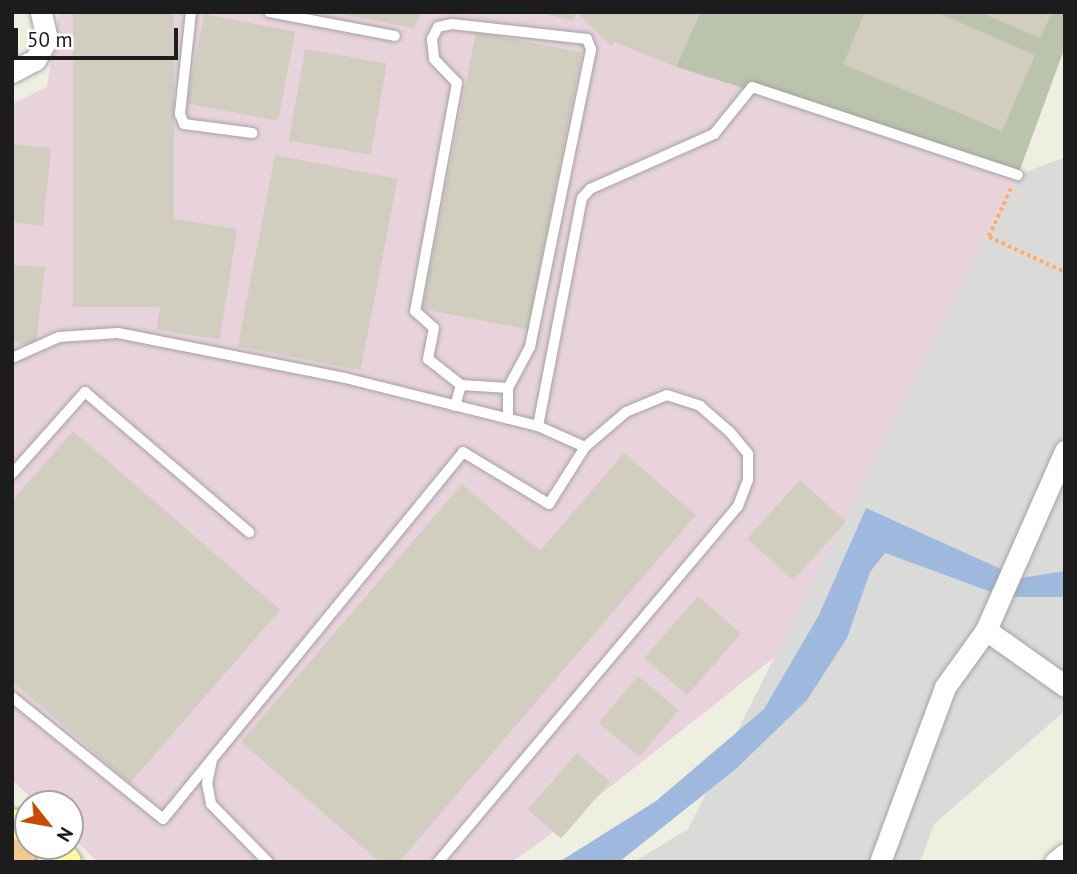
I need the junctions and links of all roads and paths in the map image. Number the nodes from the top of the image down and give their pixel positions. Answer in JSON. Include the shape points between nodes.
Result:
{"nodes":[{"id":1,"x":41,"y":12,"type":"edge"},
{"id":2,"x":191,"y":12,"type":"edge"},
{"id":3,"x":269,"y":12,"type":"edge"},
{"id":4,"x":395,"y":37,"type":"dead end"},
{"id":5,"x":12,"y":72,"type":"edge"},
{"id":6,"x":252,"y":134,"type":"dead end"},
{"id":7,"x":1018,"y":174,"type":"joint"},
{"id":8,"x":552,"y":235,"type":"junction"},
{"id":9,"x":572,"y":239,"type":"junction"},
{"id":10,"x":1065,"y":272,"type":"edge"},
{"id":11,"x":12,"y":358,"type":"edge"},
{"id":12,"x":461,"y":385,"type":"junction"},
{"id":13,"x":508,"y":388,"type":"junction"},
{"id":14,"x":455,"y":405,"type":"junction"},
{"id":15,"x":508,"y":418,"type":"junction"},
{"id":16,"x":538,"y":426,"type":"junction"},
{"id":17,"x":585,"y":447,"type":"junction"},
{"id":18,"x":1065,"y":452,"type":"edge"},
{"id":19,"x":12,"y":474,"type":"edge"},
{"id":20,"x":249,"y":532,"type":"dead end"},
{"id":21,"x":986,"y":630,"type":"junction"},
{"id":22,"x":1065,"y":686,"type":"edge"},
{"id":23,"x":12,"y":697,"type":"edge"},
{"id":24,"x":213,"y":756,"type":"junction"},
{"id":25,"x":1065,"y":854,"type":"edge"},
{"id":26,"x":268,"y":862,"type":"edge"},
{"id":27,"x":438,"y":862,"type":"edge"},
{"id":28,"x":880,"y":862,"type":"edge"},
{"id":29,"x":1055,"y":862,"type":"edge"}],
"edges":[{"from":1,"to":5,"type":"street","via":[[47,39],[35,60]]},
{"from":2,"to":6,"type":"lane","via":[[180,114],[184,124]]},
{"from":3,"to":4,"type":"lane"},
{"from":7,"to":9,"type":"lane","via":[[752,87],[706,140],[590,189]]},
{"from":7,"to":10,"type":"path","via":[[989,237]]},
{"from":8,"to":9,"type":"lane"},
{"from":8,"to":12,"type":"lane","via":[[591,50],[587,39],[545,30],[438,27],[431,49],[457,83],[415,311],[434,328],[428,359]]},
{"from":8,"to":13,"type":"lane","via":[[530,346]]},
{"from":9,"to":16,"type":"lane"},
{"from":11,"to":14,"type":"lane","via":[[59,337],[118,333]]},
{"from":12,"to":13,"type":"lane"},
{"from":12,"to":14,"type":"lane"},
{"from":13,"to":15,"type":"lane"},
{"from":14,"to":15,"type":"lane"},
{"from":15,"to":16,"type":"lane"},
{"from":16,"to":17,"type":"lane"},
{"from":17,"to":24,"type":"lane","via":[[549,504],[463,452]]},
{"from":17,"to":27,"type":"lane","via":[[626,412],[667,395],[700,406],[729,431],[748,454],[748,480],[738,506]]},
{"from":18,"to":21,"type":"street"},
{"from":19,"to":20,"type":"lane","via":[[85,392]]},
{"from":21,"to":22,"type":"street"},
{"from":21,"to":28,"type":"street","via":[[945,687]]},
{"from":23,"to":24,"type":"lane","via":[[163,819]]},
{"from":24,"to":26,"type":"lane","via":[[207,783],[211,804]]},
{"from":25,"to":29,"type":"street"}]}
